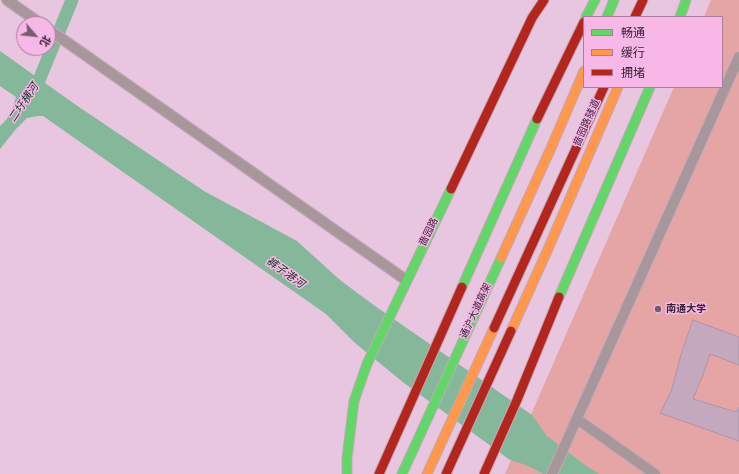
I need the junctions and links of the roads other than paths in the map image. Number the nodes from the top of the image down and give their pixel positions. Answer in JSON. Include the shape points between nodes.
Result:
{"nodes":[{"id":1,"x":7,"y":0,"type":"edge"},
{"id":2,"x":544,"y":0,"type":"edge"},
{"id":3,"x":595,"y":0,"type":"edge"},
{"id":4,"x":614,"y":0,"type":"edge"},
{"id":5,"x":643,"y":0,"type":"edge"},
{"id":6,"x":686,"y":0,"type":"edge"},
{"id":7,"x":30,"y":16,"type":"edge"},
{"id":8,"x":587,"y":16,"type":"edge"},
{"id":9,"x":607,"y":16,"type":"edge"},
{"id":10,"x":635,"y":16,"type":"edge"},
{"id":11,"x":680,"y":16,"type":"edge"},
{"id":12,"x":583,"y":24,"type":"edge"},
{"id":13,"x":56,"y":35,"type":"edge"},
{"id":14,"x":739,"y":57,"type":"edge"},
{"id":15,"x":583,"y":73,"type":"edge"},
{"id":16,"x":604,"y":88,"type":"edge"},
{"id":17,"x":618,"y":88,"type":"edge"},
{"id":18,"x":650,"y":88,"type":"edge"},
{"id":19,"x":406,"y":280,"type":"junction"},
{"id":20,"x":577,"y":419,"type":"junction"},
{"id":21,"x":347,"y":474,"type":"edge"},
{"id":22,"x":379,"y":474,"type":"edge"},
{"id":23,"x":402,"y":474,"type":"edge"},
{"id":24,"x":427,"y":474,"type":"edge"},
{"id":25,"x":446,"y":474,"type":"edge"},
{"id":26,"x":484,"y":474,"type":"edge"},
{"id":27,"x":552,"y":474,"type":"edge"},
{"id":28,"x":655,"y":474,"type":"edge"}],
"edges":[{"from":1,"to":7,"type":"street"},
{"from":2,"to":19,"type":"main road","name":"啬园路","via":[[532,18]]},
{"from":3,"to":8,"type":"main road"},
{"from":4,"to":9,"type":"main road"},
{"from":5,"to":10,"type":"main road"},
{"from":6,"to":11,"type":"main road"},
{"from":12,"to":22,"type":"main road","via":[[526,143]]},
{"from":13,"to":19,"type":"street"},
{"from":14,"to":20,"type":"street"},
{"from":15,"to":23,"type":"main road","name":"通沪大道高架"},
{"from":16,"to":24,"type":"main road","name":"啬园路隧道"},
{"from":17,"to":25,"type":"main road"},
{"from":18,"to":26,"type":"main road","via":[[566,280],[518,400]]},
{"from":19,"to":21,"type":"main road","name":"啬园路","via":[[367,364],[354,401]]},
{"from":20,"to":27,"type":"street"},
{"from":20,"to":28,"type":"street"}]}
